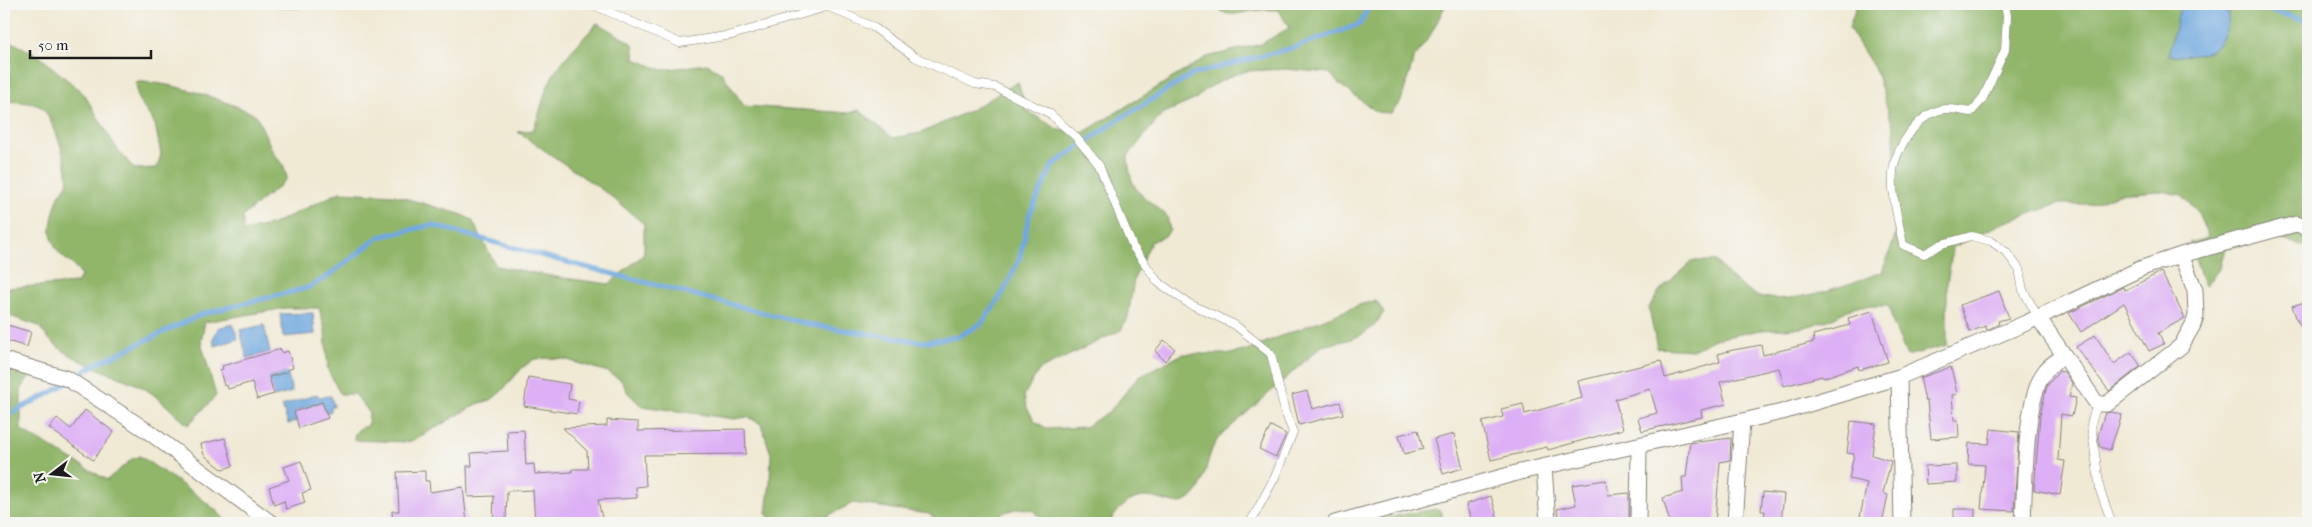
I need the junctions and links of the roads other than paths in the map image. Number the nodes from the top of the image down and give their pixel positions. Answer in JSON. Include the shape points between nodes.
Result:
{"nodes":[{"id":1,"x":280,"y":4,"type":"edge"},
{"id":2,"x":298,"y":4,"type":"edge"},
{"id":3,"x":330,"y":4,"type":"edge"},
{"id":4,"x":348,"y":4,"type":"edge"},
{"id":5,"x":591,"y":4,"type":"edge"},
{"id":6,"x":836,"y":4,"type":"edge"},
{"id":7,"x":2005,"y":4,"type":"edge"},
{"id":8,"x":827,"y":6,"type":"junction"},
{"id":9,"x":2308,"y":228,"type":"edge"},
{"id":10,"x":2181,"y":255,"type":"junction"},
{"id":11,"x":2038,"y":317,"type":"junction"},
{"id":12,"x":2064,"y":356,"type":"junction"},
{"id":13,"x":4,"y":360,"type":"edge"},
{"id":14,"x":1899,"y":377,"type":"junction"},
{"id":15,"x":2097,"y":404,"type":"junction"},
{"id":16,"x":1742,"y":421,"type":"junction"},
{"id":17,"x":1639,"y":445,"type":"junction"},
{"id":18,"x":1544,"y":467,"type":"junction"},
{"id":19,"x":271,"y":523,"type":"edge"},
{"id":20,"x":1250,"y":523,"type":"edge"},
{"id":21,"x":1335,"y":523,"type":"edge"},
{"id":22,"x":1548,"y":523,"type":"edge"},
{"id":23,"x":1638,"y":523,"type":"edge"},
{"id":24,"x":1735,"y":523,"type":"edge"},
{"id":25,"x":1902,"y":523,"type":"edge"},
{"id":26,"x":2023,"y":523,"type":"edge"},
{"id":27,"x":2112,"y":523,"type":"edge"}],
"edges":[{"from":1,"to":2,"type":"lane"},
{"from":3,"to":4,"type":"lane"},
{"from":5,"to":8,"type":"lane","via":[[680,43],[732,35]]},
{"from":6,"to":8,"type":"lane"},
{"from":7,"to":11,"type":"lane","via":[[2005,50],[1982,100],[1971,112],[1946,108],[1921,119],[1902,142],[1893,170],[1893,189],[1903,245],[1924,254],[1942,244],[1971,236],[1991,241],[2006,252],[2019,270],[2023,290]]},
{"from":8,"to":20,"type":"lane","via":[[873,27],[915,57],[975,84],[995,87],[1049,113],[1075,136],[1099,166],[1133,247],[1158,282],[1188,303],[1235,325],[1271,354],[1293,432],[1275,477]]},
{"from":9,"to":10,"type":"street","via":[[2296,224]]},
{"from":10,"to":11,"type":"street","via":[[2142,268]]},
{"from":10,"to":15,"type":"street","via":[[2195,290],[2196,316],[2187,336],[2181,346],[2111,402],[2102,406]]},
{"from":11,"to":12,"type":"street"},
{"from":11,"to":14,"type":"street"},
{"from":12,"to":15,"type":"street"},
{"from":12,"to":26,"type":"street","via":[[2045,371],[2031,413]]},
{"from":13,"to":19,"type":"street","via":[[73,382],[149,432]]},
{"from":14,"to":16,"type":"street"},
{"from":14,"to":25,"type":"street"},
{"from":15,"to":27,"type":"lane","via":[[2091,424],[2100,490]]},
{"from":16,"to":17,"type":"street"},
{"from":16,"to":24,"type":"street"},
{"from":17,"to":18,"type":"street"},
{"from":17,"to":23,"type":"street"},
{"from":18,"to":21,"type":"street"},
{"from":18,"to":22,"type":"street"}]}
